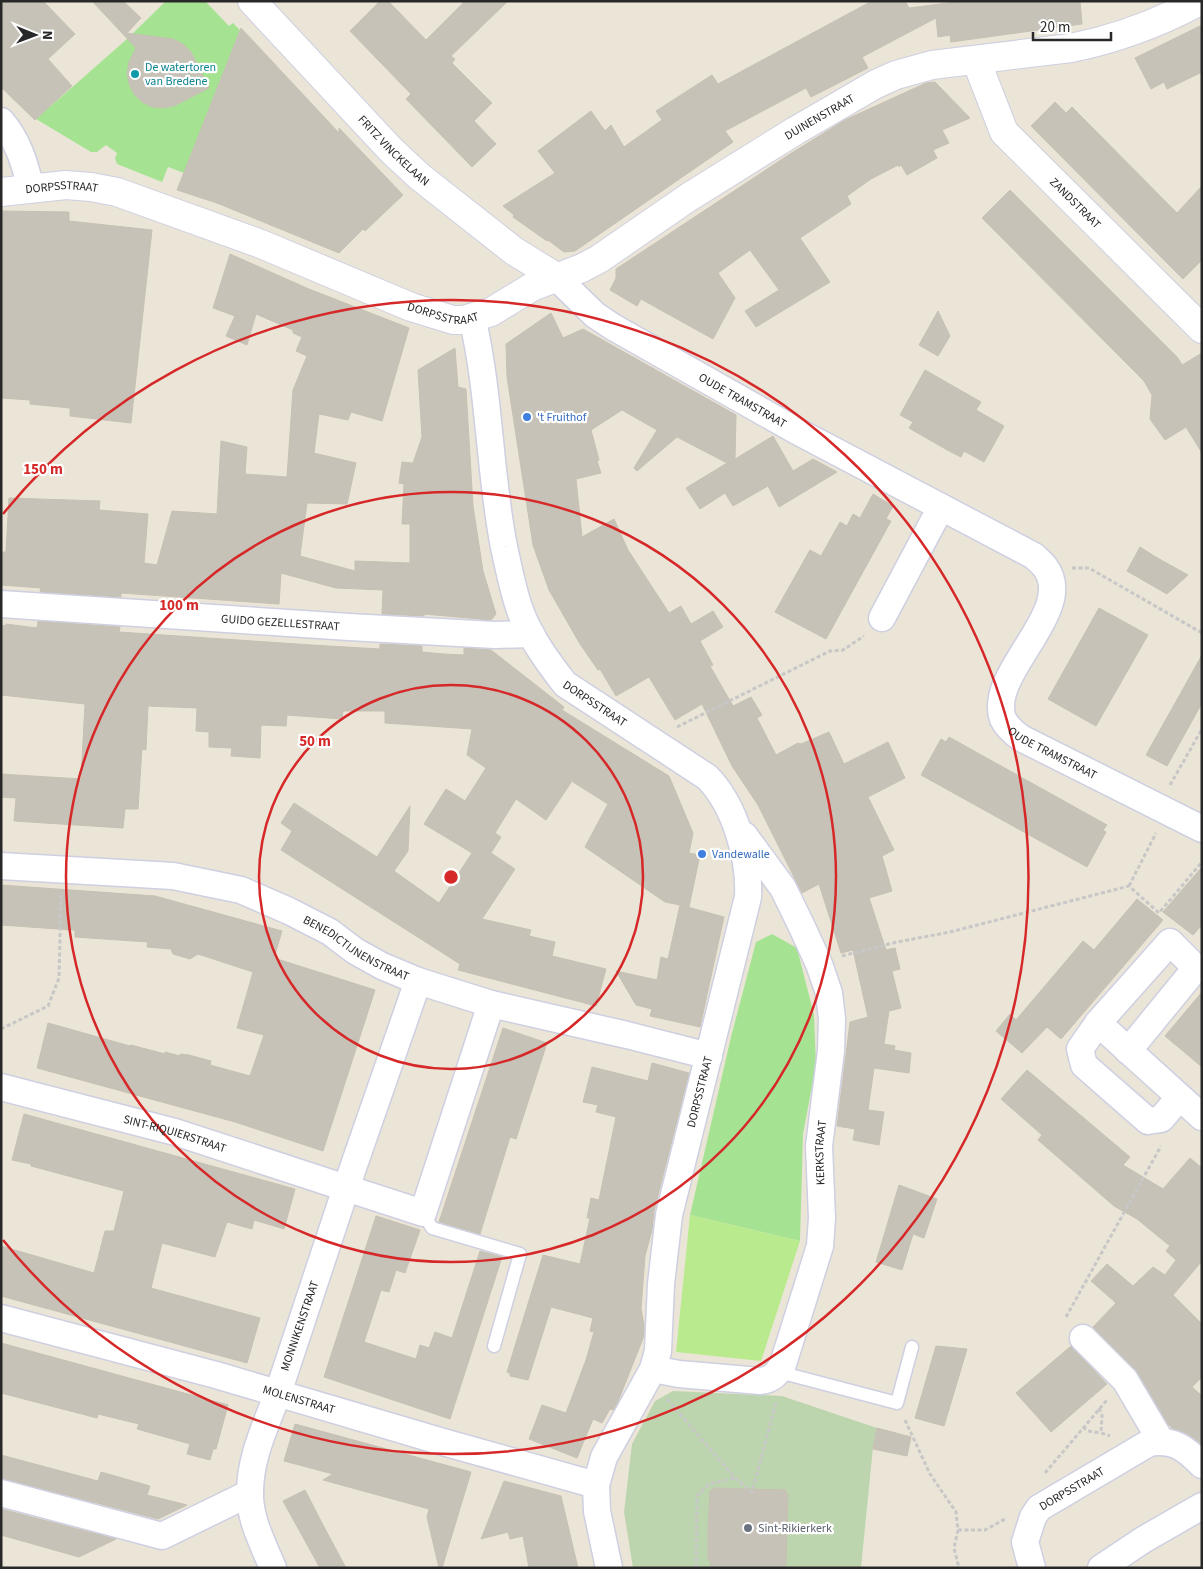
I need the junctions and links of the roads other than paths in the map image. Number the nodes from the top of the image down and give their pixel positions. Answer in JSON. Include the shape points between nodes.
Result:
{"nodes":[{"id":1,"x":252,"y":1,"type":"edge"},
{"id":2,"x":1200,"y":1,"type":"edge"},
{"id":3,"x":976,"y":60,"type":"junction"},
{"id":4,"x":1,"y":120,"type":"edge"},
{"id":5,"x":31,"y":189,"type":"junction"},
{"id":6,"x":1,"y":192,"type":"edge"},
{"id":7,"x":556,"y":277,"type":"junction"},
{"id":8,"x":472,"y":317,"type":"junction"},
{"id":9,"x":1199,"y":320,"type":"edge"},
{"id":10,"x":941,"y":507,"type":"junction"},
{"id":11,"x":1,"y":604,"type":"edge"},
{"id":12,"x":882,"y":618,"type":"road end"},
{"id":13,"x":531,"y":634,"type":"junction"},
{"id":14,"x":735,"y":822,"type":"junction"},
{"id":15,"x":1202,"y":829,"type":"edge"},
{"id":16,"x":1,"y":866,"type":"edge"},
{"id":17,"x":418,"y":981,"type":"junction"},
{"id":18,"x":491,"y":1004,"type":"junction"},
{"id":19,"x":1098,"y":1023,"type":"junction"},
{"id":20,"x":1128,"y":1051,"type":"junction"},
{"id":21,"x":709,"y":1056,"type":"junction"},
{"id":22,"x":1,"y":1086,"type":"edge"},
{"id":23,"x":1178,"y":1098,"type":"junction"},
{"id":24,"x":1202,"y":1118,"type":"edge"},
{"id":25,"x":346,"y":1188,"type":"junction"},
{"id":26,"x":423,"y":1213,"type":"junction"},
{"id":27,"x":1,"y":1318,"type":"edge"},
{"id":28,"x":1083,"y":1338,"type":"road end"},
{"id":29,"x":494,"y":1346,"type":"dead end"},
{"id":30,"x":912,"y":1346,"type":"dead end"},
{"id":31,"x":653,"y":1369,"type":"junction"},
{"id":32,"x":778,"y":1372,"type":"junction"},
{"id":33,"x":277,"y":1394,"type":"junction"},
{"id":34,"x":1162,"y":1441,"type":"junction"},
{"id":35,"x":1202,"y":1465,"type":"edge"},
{"id":36,"x":596,"y":1485,"type":"junction"},
{"id":37,"x":1,"y":1493,"type":"edge"},
{"id":38,"x":250,"y":1493,"type":"junction"},
{"id":39,"x":1202,"y":1506,"type":"edge"},
{"id":40,"x":272,"y":1568,"type":"edge"},
{"id":41,"x":609,"y":1568,"type":"edge"},
{"id":42,"x":1032,"y":1568,"type":"edge"},
{"id":43,"x":1101,"y":1568,"type":"edge"}],
"edges":[{"from":1,"to":7,"type":"street","name":"FRITZ VINCKELAAN","via":[[420,177],[514,251]]},
{"from":2,"to":3,"type":"street","name":"DUINENSTRAAT","via":[[1156,22],[1091,44]]},
{"from":3,"to":7,"type":"street","name":"DUINENSTRAAT","via":[[926,67],[876,84],[689,197],[599,259]]},
{"from":3,"to":9,"type":"street","name":"ZANDSTRAAT","via":[[1004,132]]},
{"from":4,"to":5,"type":"street","name":"DORPSSTRAAT","via":[[19,149]]},
{"from":5,"to":6,"type":"street"},
{"from":5,"to":8,"type":"street","name":"DORPSSTRAAT","via":[[66,185],[117,192],[261,244],[420,310],[453,320]]},
{"from":7,"to":8,"type":"street","name":"DUINENSTRAAT","via":[[532,287],[491,312]]},
{"from":7,"to":10,"type":"street","name":"OUDE TRAMSTRAAT","via":[[595,315],[613,327],[794,430]]},
{"from":8,"to":13,"type":"street","name":"DORPSSTRAAT","via":[[483,374],[498,513],[509,572]]},
{"from":10,"to":12,"type":"street"},
{"from":10,"to":15,"type":"street","name":"OUDE TRAMSTRAAT","via":[[1034,556],[1046,568],[1051,580],[1052,596],[1046,614],[1004,687],[1001,704],[1003,718],[1010,730]]},
{"from":11,"to":13,"type":"street","name":"GUIDO GEZELLESTRAAT","via":[[349,627]]},
{"from":13,"to":14,"type":"street","name":"DORPSSTRAAT","via":[[565,684],[707,777],[728,806]]},
{"from":14,"to":21,"type":"street","name":"DORPSSTRAAT","via":[[746,857],[748,897]]},
{"from":14,"to":32,"type":"street","name":"KERKSTRAAT","via":[[783,888],[818,963],[829,993],[832,1019],[819,1146],[820,1246]]},
{"from":16,"to":17,"type":"street","name":"BENEDICTIJNENSTRAAT","via":[[173,876],[241,890],[330,932],[382,966]]},
{"from":17,"to":18,"type":"street","name":"BENEDICTIJNENSTRAAT"},
{"from":17,"to":25,"type":"street","name":"MONNIKENSTRAAT"},
{"from":18,"to":21,"type":"street","name":"BENEDICTIJNENSTRAAT"},
{"from":18,"to":26,"type":"street"},
{"from":19,"to":20,"type":"street"},
{"from":19,"to":20,"type":"street","via":[[1170,942],[1196,968]]},
{"from":19,"to":23,"type":"street","via":[[1080,1049],[1084,1065],[1148,1121],[1161,1119]]},
{"from":20,"to":23,"type":"street"},
{"from":21,"to":31,"type":"street","name":"DORPSSTRAAT","via":[[670,1215],[661,1284],[658,1351]]},
{"from":22,"to":25,"type":"street","name":"SINT-RIQUIERSTRAAT","via":[[175,1132]]},
{"from":23,"to":24,"type":"street"},
{"from":25,"to":26,"type":"street"},
{"from":25,"to":33,"type":"street","name":"MONNIKENSTRAAT"},
{"from":26,"to":29,"type":"lane","via":[[432,1228],[520,1254]]},
{"from":27,"to":33,"type":"street","name":"MOLENSTRAAT"},
{"from":28,"to":34,"type":"street","via":[[1125,1380]]},
{"from":30,"to":32,"type":"lane","via":[[898,1403]]},
{"from":31,"to":32,"type":"street","via":[[760,1381],[774,1377]]},
{"from":31,"to":36,"type":"street","name":"DORPSSTRAAT","via":[[604,1457]]},
{"from":33,"to":36,"type":"street","name":"MOLENSTRAAT"},
{"from":33,"to":38,"type":"street","name":"MONNIKENSTRAAT","via":[[259,1444]]},
{"from":34,"to":35,"type":"street","via":[[1186,1449]]},
{"from":34,"to":42,"type":"street","name":"DORPSSTRAAT","via":[[1149,1443],[1039,1508],[1025,1542]]},
{"from":36,"to":41,"type":"street","name":"DORPSSTRAAT","via":[[597,1511]]},
{"from":37,"to":38,"type":"street","via":[[162,1536]]},
{"from":38,"to":40,"type":"street","name":"MONNIKENSTRAAT","via":[[254,1521]]},
{"from":39,"to":43,"type":"street"}]}
